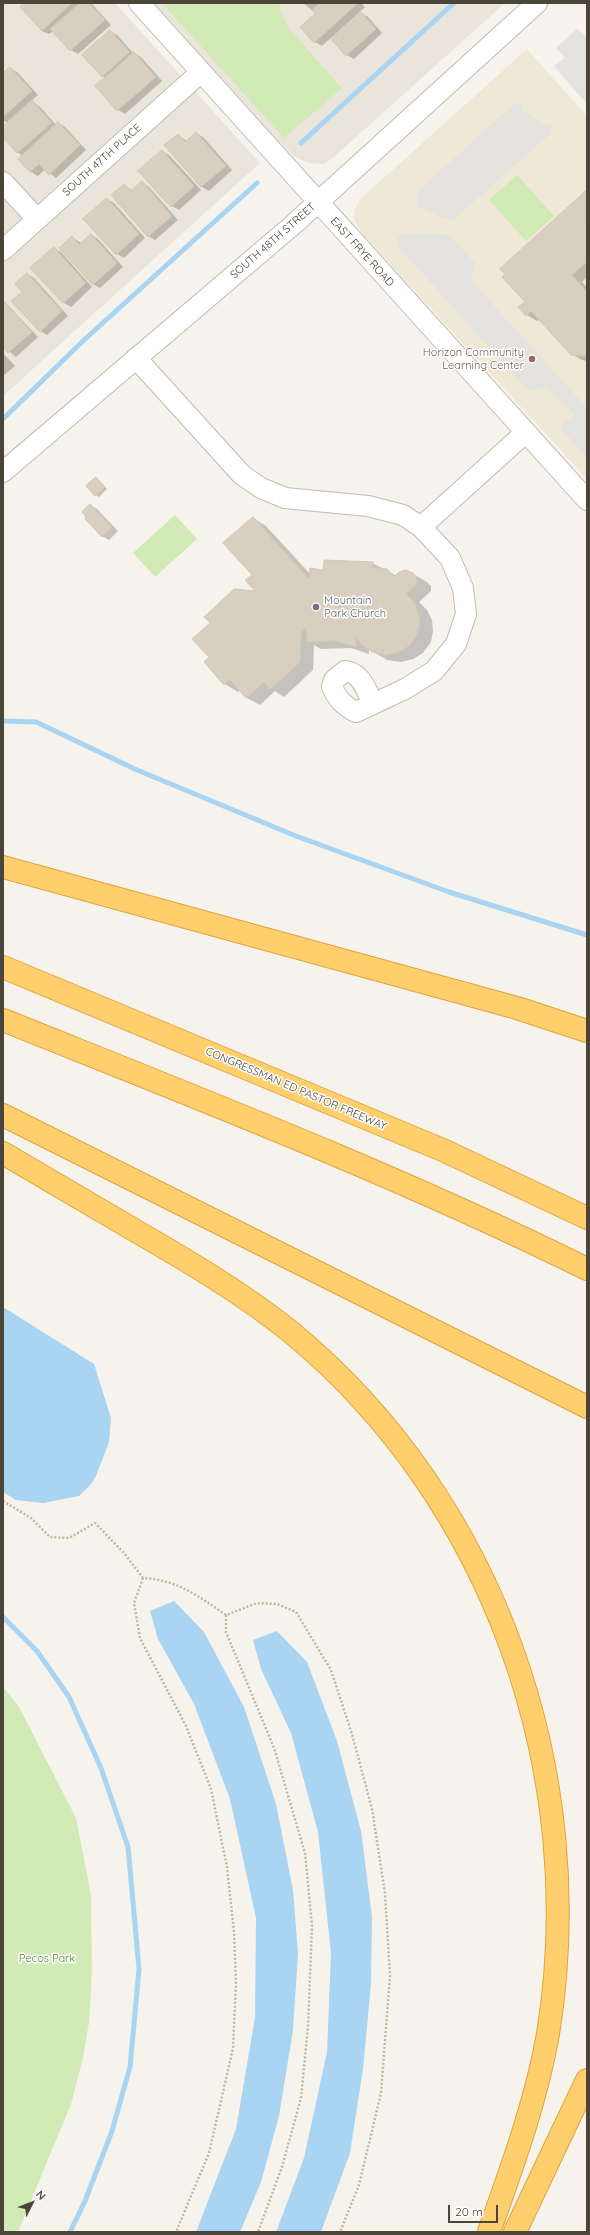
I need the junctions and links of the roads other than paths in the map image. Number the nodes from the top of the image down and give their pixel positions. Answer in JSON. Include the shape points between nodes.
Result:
{"nodes":[{"id":1,"x":139,"y":3,"type":"edge"},
{"id":2,"x":537,"y":3,"type":"edge"},
{"id":3,"x":201,"y":72,"type":"junction"},
{"id":4,"x":3,"y":182,"type":"edge"},
{"id":5,"x":317,"y":203,"type":"junction"},
{"id":6,"x":37,"y":219,"type":"junction"},
{"id":7,"x":3,"y":250,"type":"edge"},
{"id":8,"x":136,"y":358,"type":"junction"},
{"id":9,"x":525,"y":433,"type":"junction"},
{"id":10,"x":3,"y":472,"type":"edge"},
{"id":11,"x":587,"y":500,"type":"edge"},
{"id":12,"x":421,"y":527,"type":"junction"},
{"id":13,"x":373,"y":703,"type":"dead end"},
{"id":14,"x":3,"y":867,"type":"edge"},
{"id":15,"x":3,"y":967,"type":"edge"},
{"id":16,"x":516,"y":1008,"type":"junction"},
{"id":17,"x":3,"y":1020,"type":"edge"},
{"id":18,"x":587,"y":1020,"type":"edge"},
{"id":19,"x":587,"y":1031,"type":"edge"},
{"id":20,"x":3,"y":1116,"type":"edge"},
{"id":21,"x":3,"y":1153,"type":"edge"},
{"id":22,"x":587,"y":1218,"type":"edge"},
{"id":23,"x":587,"y":1269,"type":"edge"},
{"id":24,"x":587,"y":1407,"type":"edge"},
{"id":25,"x":587,"y":2080,"type":"edge"},
{"id":26,"x":489,"y":2232,"type":"edge"},
{"id":27,"x":515,"y":2232,"type":"edge"}],
"edges":[{"from":1,"to":3,"type":"street","name":"EAST FRYE ROAD"},
{"from":2,"to":5,"type":"street","name":"SOUTH 48TH STREET"},
{"from":3,"to":5,"type":"street","name":"EAST FRYE ROAD"},
{"from":3,"to":6,"type":"street","name":"SOUTH 47TH PLACE"},
{"from":4,"to":6,"type":"street"},
{"from":5,"to":8,"type":"street","name":"SOUTH 48TH STREET"},
{"from":5,"to":9,"type":"street","name":"EAST FRYE ROAD"},
{"from":6,"to":7,"type":"street","name":"SOUTH 47TH PLACE"},
{"from":8,"to":10,"type":"street","name":"SOUTH 48TH STREET"},
{"from":8,"to":12,"type":"street","via":[[242,475],[261,488],[285,498],[384,509],[403,515]]},
{"from":9,"to":11,"type":"street","name":"EAST FRYE ROAD"},
{"from":9,"to":12,"type":"street"},
{"from":12,"to":13,"type":"street","via":[[450,558],[463,588],[466,614],[456,644],[434,671],[406,689]]},
{"from":14,"to":16,"type":"highway"},
{"from":15,"to":22,"type":"highway","name":"CONGRESSMAN ED PASTOR FREEWAY","via":[[445,1151]]},
{"from":16,"to":18,"type":"highway"},
{"from":16,"to":19,"type":"highway"},
{"from":17,"to":23,"type":"highway","via":[[404,1183]]},
{"from":20,"to":24,"type":"highway"},
{"from":21,"to":26,"type":"highway","via":[[219,1280],[273,1318],[323,1360],[373,1412],[413,1461],[449,1513],[494,1597],[517,1655],[543,1749],[554,1816],[559,1905],[557,1968],[544,2056],[528,2117]]},
{"from":25,"to":27,"type":"highway"}]}
